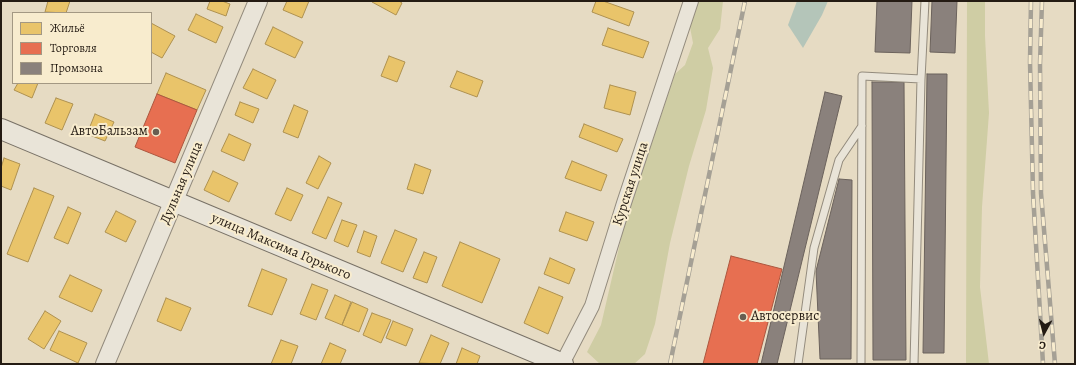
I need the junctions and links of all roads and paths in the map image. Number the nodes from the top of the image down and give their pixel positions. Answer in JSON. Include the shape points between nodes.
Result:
{"nodes":[{"id":1,"x":258,"y":1,"type":"edge"},
{"id":2,"x":691,"y":1,"type":"edge"},
{"id":3,"x":924,"y":1,"type":"edge"},
{"id":4,"x":921,"y":79,"type":"junction"},
{"id":5,"x":862,"y":126,"type":"junction"},
{"id":6,"x":1,"y":129,"type":"edge"},
{"id":7,"x":174,"y":202,"type":"junction"},
{"id":8,"x":105,"y":364,"type":"edge"},
{"id":9,"x":562,"y":364,"type":"edge"},
{"id":10,"x":798,"y":364,"type":"edge"},
{"id":11,"x":861,"y":364,"type":"edge"},
{"id":12,"x":914,"y":364,"type":"edge"}],
"edges":[{"from":1,"to":7,"type":"street","name":"Дульная улица"},
{"from":2,"to":9,"type":"street","name":"Курская улица","via":[[592,306]]},
{"from":3,"to":4,"type":"lane"},
{"from":4,"to":5,"type":"lane","via":[[862,76]]},
{"from":4,"to":12,"type":"lane"},
{"from":5,"to":10,"type":"lane","via":[[840,160],[814,248]]},
{"from":5,"to":11,"type":"lane"},
{"from":6,"to":7,"type":"main road","name":"улица Максима Горького"},
{"from":7,"to":8,"type":"street","name":"Дульная улица"},
{"from":7,"to":9,"type":"main road","name":"улица Максима Горького"}]}
